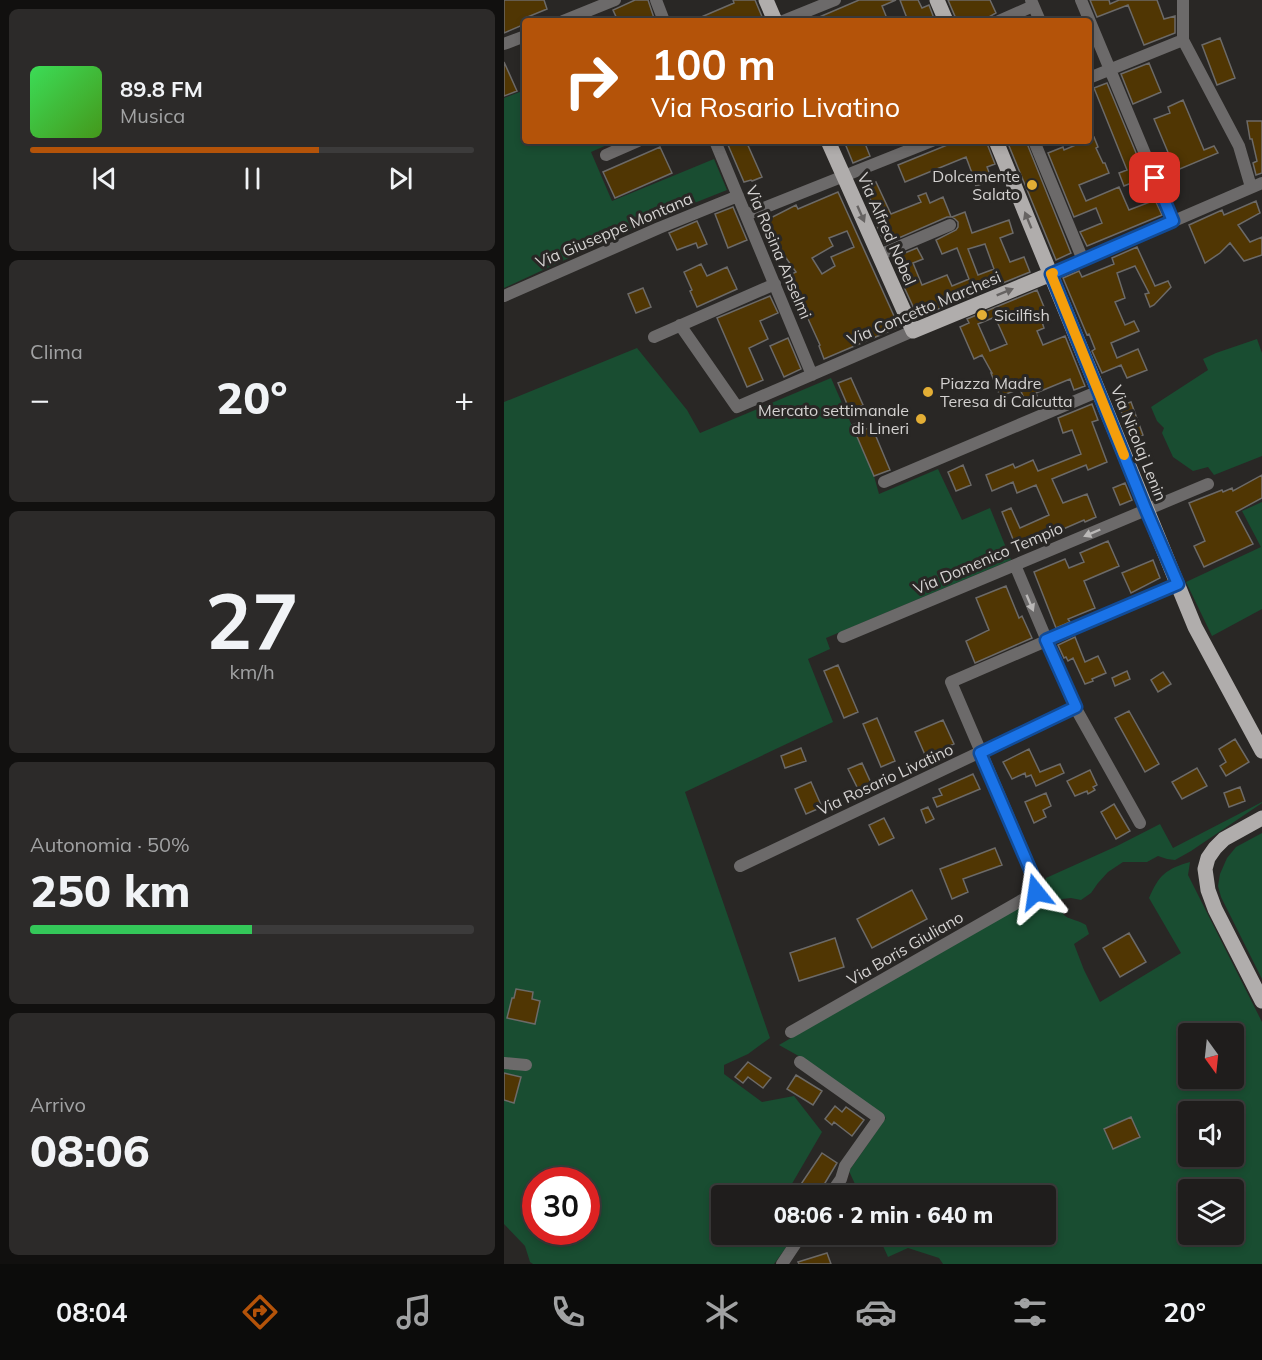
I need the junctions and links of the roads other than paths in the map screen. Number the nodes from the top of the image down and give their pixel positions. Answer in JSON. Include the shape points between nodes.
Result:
{"nodes":[{"id":1,"x":615,"y":0,"type":"edge"},
{"id":2,"x":656,"y":0,"type":"edge"},
{"id":3,"x":766,"y":0,"type":"edge"},
{"id":4,"x":835,"y":0,"type":"edge"},
{"id":5,"x":937,"y":0,"type":"edge"},
{"id":6,"x":1081,"y":0,"type":"edge"},
{"id":7,"x":1183,"y":0,"type":"edge"},
{"id":8,"x":1032,"y":3,"type":"edge"},
{"id":9,"x":570,"y":18,"type":"edge"},
{"id":10,"x":663,"y":18,"type":"edge"},
{"id":11,"x":774,"y":18,"type":"edge"},
{"id":12,"x":790,"y":18,"type":"edge"},
{"id":13,"x":945,"y":18,"type":"edge"},
{"id":14,"x":1004,"y":18,"type":"edge"},
{"id":15,"x":1039,"y":18,"type":"edge"},
{"id":16,"x":1089,"y":18,"type":"edge"},
{"id":17,"x":1092,"y":26,"type":"edge"},
{"id":18,"x":522,"y":37,"type":"edge"},
{"id":19,"x":1183,"y":40,"type":"junction"},
{"id":20,"x":504,"y":44,"type":"edge"},
{"id":21,"x":1110,"y":69,"type":"junction"},
{"id":22,"x":1092,"y":77,"type":"edge"},
{"id":23,"x":631,"y":144,"type":"edge"},
{"id":24,"x":717,"y":144,"type":"edge"},
{"id":25,"x":829,"y":144,"type":"edge"},
{"id":26,"x":924,"y":144,"type":"edge"},
{"id":27,"x":997,"y":144,"type":"edge"},
{"id":28,"x":1035,"y":144,"type":"edge"},
{"id":29,"x":606,"y":155,"type":"dead end"},
{"id":30,"x":844,"y":176,"type":"junction"},
{"id":31,"x":1256,"y":185,"type":"edge"},
{"id":32,"x":738,"y":196,"type":"junction"},
{"id":33,"x":746,"y":215,"type":"junction"},
{"id":34,"x":1173,"y":221,"type":"junction"},
{"id":35,"x":950,"y":225,"type":"dead end"},
{"id":36,"x":879,"y":255,"type":"junction"},
{"id":37,"x":1083,"y":260,"type":"junction"},
{"id":38,"x":1051,"y":274,"type":"junction"},
{"id":39,"x":775,"y":284,"type":"junction"},
{"id":40,"x":504,"y":296,"type":"edge"},
{"id":41,"x":680,"y":325,"type":"junction"},
{"id":42,"x":913,"y":331,"type":"junction"},
{"id":43,"x":654,"y":337,"type":"dead end"},
{"id":44,"x":812,"y":375,"type":"junction"},
{"id":45,"x":1099,"y":391,"type":"junction"},
{"id":46,"x":884,"y":482,"type":"dead end"},
{"id":47,"x":1208,"y":484,"type":"dead end"},
{"id":48,"x":1146,"y":510,"type":"junction"},
{"id":49,"x":1015,"y":565,"type":"junction"},
{"id":50,"x":1178,"y":584,"type":"junction"},
{"id":51,"x":843,"y":637,"type":"dead end"},
{"id":52,"x":1046,"y":640,"type":"junction"},
{"id":53,"x":1076,"y":707,"type":"junction"},
{"id":54,"x":1262,"y":751,"type":"edge"},
{"id":55,"x":980,"y":753,"type":"junction"},
{"id":56,"x":1262,"y":818,"type":"edge"},
{"id":57,"x":1140,"y":823,"type":"dead end"},
{"id":58,"x":740,"y":866,"type":"dead end"},
{"id":59,"x":1262,"y":1001,"type":"edge"},
{"id":60,"x":791,"y":1032,"type":"dead end"},
{"id":61,"x":800,"y":1062,"type":"dead end"},
{"id":62,"x":504,"y":1064,"type":"edge"},
{"id":63,"x":526,"y":1065,"type":"dead end"},
{"id":64,"x":837,"y":1185,"type":"edge"},
{"id":65,"x":795,"y":1245,"type":"edge"},
{"id":66,"x":782,"y":1264,"type":"edge"}],
"edges":[{"from":1,"to":9,"type":"street"},
{"from":2,"to":10,"type":"street"},
{"from":3,"to":11,"type":"main road"},
{"from":4,"to":12,"type":"street"},
{"from":5,"to":13,"type":"main road"},
{"from":6,"to":16,"type":"street"},
{"from":7,"to":19,"type":"street"},
{"from":8,"to":14,"type":"street"},
{"from":8,"to":15,"type":"street"},
{"from":17,"to":21,"type":"street"},
{"from":18,"to":20,"type":"street"},
{"from":19,"to":21,"type":"street"},
{"from":19,"to":31,"type":"street"},
{"from":21,"to":22,"type":"street"},
{"from":21,"to":34,"type":"street"},
{"from":23,"to":29,"type":"street"},
{"from":24,"to":32,"type":"street","name":"Via Rosina Anselmi"},
{"from":25,"to":30,"type":"main road","name":"Via Alfred Nobel"},
{"from":26,"to":30,"type":"street"},
{"from":38,"to":27,"type":"main road","name":"Via Nicolaj Lenin","one_way":true},
{"from":28,"to":37,"type":"street"},
{"from":30,"to":33,"type":"street"},
{"from":30,"to":36,"type":"main road","name":"Via Alfred Nobel","one_way":true},
{"from":31,"to":34,"type":"street"},
{"from":32,"to":33,"type":"street","name":"Via Rosina Anselmi"},
{"from":32,"to":40,"type":"street","name":"Via Giuseppe Montana"},
{"from":33,"to":39,"type":"street","name":"Via Rosina Anselmi"},
{"from":34,"to":37,"type":"street"},
{"from":35,"to":36,"type":"street"},
{"from":36,"to":42,"type":"main road","name":"Via Alfred Nobel"},
{"from":37,"to":38,"type":"street"},
{"from":42,"to":38,"type":"main road","name":"Via Concetto Marchesi","one_way":true},
{"from":38,"to":45,"type":"main road","name":"Via Nicolaj Lenin"},
{"from":39,"to":41,"type":"street"},
{"from":39,"to":44,"type":"street","name":"Via Rosina Anselmi"},
{"from":41,"to":43,"type":"street"},
{"from":41,"to":44,"type":"street","name":"Via Concetto Marchesi","via":[[737,407]]},
{"from":42,"to":44,"type":"street","name":"Via Concetto Marchesi"},
{"from":45,"to":46,"type":"street"},
{"from":45,"to":48,"type":"main road","name":"Via Nicolaj Lenin"},
{"from":47,"to":48,"type":"street","name":"Via Domenico Tempio"},
{"from":48,"to":49,"type":"street","name":"Via Domenico Tempio","one_way":true},
{"from":48,"to":50,"type":"main road","name":"Via Nicolaj Lenin"},
{"from":49,"to":51,"type":"street","name":"Via Domenico Tempio"},
{"from":49,"to":52,"type":"street","one_way":true},
{"from":50,"to":52,"type":"street"},
{"from":50,"to":54,"type":"main road","name":"Via Nicolaj Lenin","via":[[1195,627]]},
{"from":52,"to":53,"type":"street"},
{"from":52,"to":55,"type":"street","via":[[951,682]]},
{"from":53,"to":55,"type":"street","name":"Via Rosario Livatino"},
{"from":53,"to":57,"type":"street"},
{"from":55,"to":58,"type":"street","name":"Via Rosario Livatino"},
{"from":55,"to":60,"type":"street","name":"Via Boris Giuliano","via":[[1036,883],[1036,892]]},
{"from":56,"to":59,"type":"main road","via":[[1224,839],[1208,858],[1205,869],[1215,909]]},
{"from":61,"to":64,"type":"street","via":[[879,1118],[845,1166]]},
{"from":62,"to":63,"type":"street"},
{"from":65,"to":66,"type":"street"}]}
